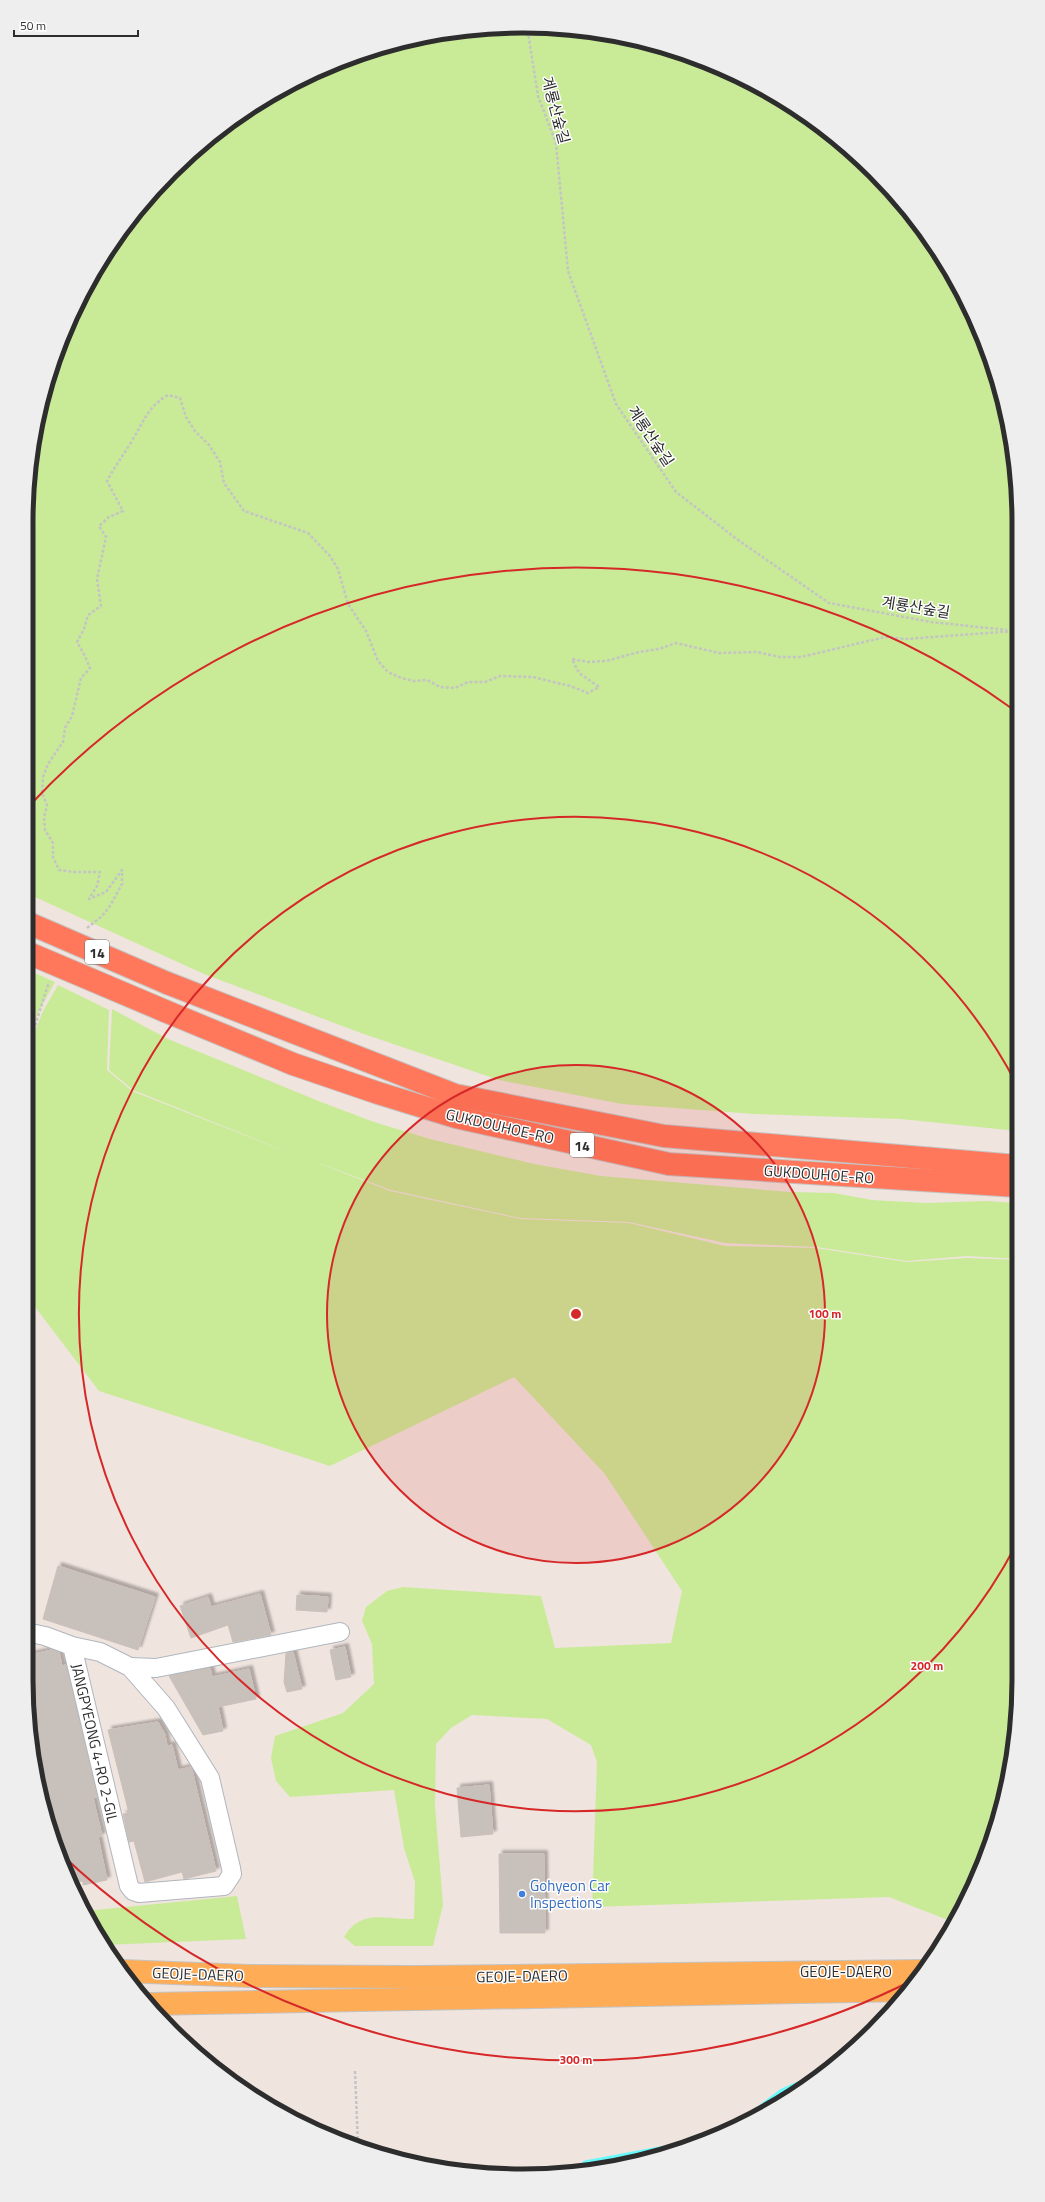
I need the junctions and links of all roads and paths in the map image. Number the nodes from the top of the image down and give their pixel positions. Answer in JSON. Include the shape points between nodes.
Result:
{"nodes":[{"id":1,"x":528,"y":33,"type":"edge"},
{"id":2,"x":1012,"y":630,"type":"edge"},
{"id":3,"x":1012,"y":630,"type":"edge"},
{"id":4,"x":33,"y":925,"type":"edge"},
{"id":5,"x":67,"y":940,"type":"junction"},
{"id":6,"x":33,"y":955,"type":"edge"},
{"id":7,"x":54,"y":964,"type":"junction"},
{"id":8,"x":33,"y":1032,"type":"edge"},
{"id":9,"x":1012,"y":1166,"type":"edge"},
{"id":10,"x":1012,"y":1186,"type":"edge"},
{"id":11,"x":340,"y":1632,"type":"dead end"},
{"id":12,"x":33,"y":1633,"type":"edge"},
{"id":13,"x":72,"y":1646,"type":"junction"},
{"id":14,"x":130,"y":1668,"type":"junction"},
{"id":15,"x":121,"y":1959,"type":"edge"},
{"id":16,"x":130,"y":1971,"type":"edge"},
{"id":17,"x":915,"y":1971,"type":"edge"},
{"id":18,"x":152,"y":1972,"type":"junction"},
{"id":19,"x":900,"y":1990,"type":"edge"},
{"id":20,"x":156,"y":2004,"type":"edge"},
{"id":21,"x":356,"y":2072,"type":"dead end"},
{"id":22,"x":358,"y":2140,"type":"edge"}],
"edges":[{"from":1,"to":2,"type":"path","name":"계룡산숲길","via":[[538,96],[556,143],[568,271],[616,404],[676,492],[738,540],[828,603],[930,622]]},
{"from":3,"to":5,"type":"path","via":[[906,639],[885,637],[801,657],[780,657],[757,652],[719,653],[676,643],[606,661],[572,659],[578,673],[599,687],[588,693],[533,677],[500,676],[485,682],[468,682],[455,688],[440,687],[427,680],[400,678],[388,672],[378,661],[366,631],[348,604],[338,569],[330,556],[308,533],[244,511],[224,483],[220,462],[186,417],[180,398],[168,395],[156,403],[142,422],[107,481],[122,511],[109,517],[99,526],[106,537],[97,579],[101,606],[88,615],[77,642],[90,668],[81,678],[63,742],[48,764],[44,777],[42,793],[47,805],[44,818],[46,830],[53,843],[52,857],[59,870],[100,872],[97,886],[89,899],[106,892],[122,870],[122,884],[106,911],[92,925]]},
{"from":4,"to":5,"type":"highway","number":"14","bridge":true},
{"from":5,"to":9,"type":"highway","name":"GUKDOUHOE-RO","number":"14","bridge":true,"via":[[455,1095],[664,1136]]},
{"from":6,"to":7,"type":"highway","number":"14","bridge":true},
{"from":7,"to":8,"type":"path"},
{"from":7,"to":10,"type":"highway","name":"GUKDOUHOE-RO","number":"14","bridge":true,"via":[[293,1064],[456,1117],[669,1164]]},
{"from":11,"to":14,"type":"street","via":[[156,1668]]},
{"from":12,"to":13,"type":"street","name":"JANGPYEONG 4-RO 2-GIL"},
{"from":13,"to":14,"type":"street","via":[[100,1652]]},
{"from":13,"to":14,"type":"street","name":"JANGPYEONG 4-RO 2-GIL","via":[[129,1886],[139,1893],[224,1886],[232,1874],[210,1778],[166,1708]]},
{"from":15,"to":18,"type":"main road","via":[[142,1965]]},
{"from":16,"to":18,"type":"main road","name":"GEOJE-DAERO"},
{"from":17,"to":18,"type":"main road","name":"GEOJE-DAERO","via":[[415,1977],[249,1976]]},
{"from":19,"to":20,"type":"main road","name":"GEOJE-DAERO"},
{"from":21,"to":22,"type":"path"}]}
